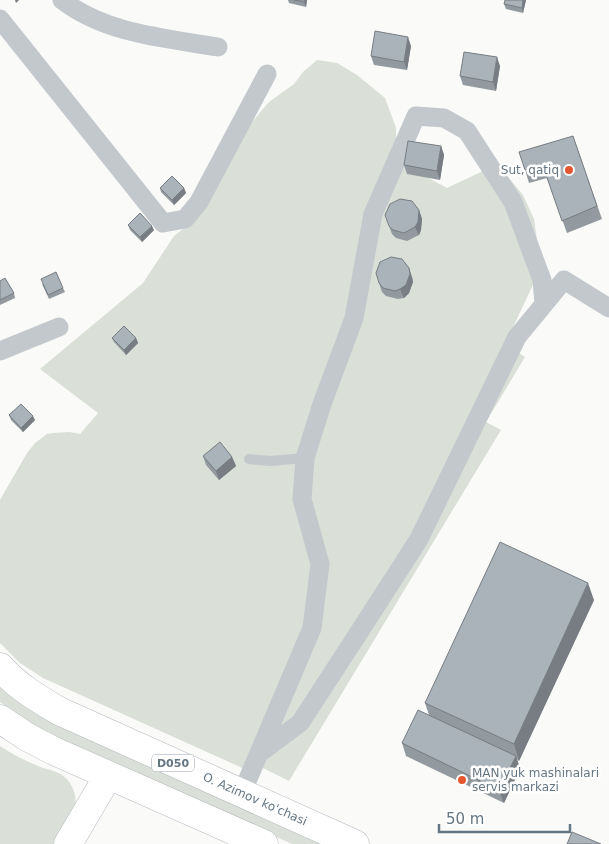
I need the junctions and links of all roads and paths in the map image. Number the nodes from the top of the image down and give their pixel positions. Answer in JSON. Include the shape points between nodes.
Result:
{"nodes":[{"id":1,"x":62,"y":0,"type":"edge"},
{"id":2,"x":0,"y":19,"type":"edge"},
{"id":3,"x":218,"y":47,"type":"dead end"},
{"id":4,"x":267,"y":74,"type":"dead end"},
{"id":5,"x":544,"y":304,"type":"junction"},
{"id":6,"x":609,"y":308,"type":"edge"},
{"id":7,"x":59,"y":327,"type":"dead end"},
{"id":8,"x":0,"y":351,"type":"edge"},
{"id":9,"x":305,"y":458,"type":"junction"},
{"id":10,"x":249,"y":459,"type":"dead end"},
{"id":11,"x":0,"y":667,"type":"edge"},
{"id":12,"x":0,"y":719,"type":"edge"},
{"id":13,"x":260,"y":753,"type":"junction"},
{"id":14,"x":108,"y":776,"type":"junction"},
{"id":15,"x":242,"y":794,"type":"junction"},
{"id":16,"x":74,"y":839,"type":"edge"},
{"id":17,"x":264,"y":844,"type":"edge"},
{"id":18,"x":355,"y":844,"type":"edge"}],
"edges":[{"from":1,"to":3,"type":"street","via":[[73,9],[124,31]]},
{"from":2,"to":4,"type":"street","via":[[164,223],[185,219],[199,202]]},
{"from":5,"to":6,"type":"street","via":[[564,280]]},
{"from":5,"to":9,"type":"street","via":[[542,280],[513,202],[467,131],[444,118],[416,116],[373,214],[354,318]]},
{"from":5,"to":13,"type":"street","via":[[518,338],[418,539],[367,621],[300,724]]},
{"from":7,"to":8,"type":"street"},
{"from":9,"to":10,"type":"lane"},
{"from":9,"to":13,"type":"street","via":[[302,500],[320,564],[312,628]]},
{"from":11,"to":15,"type":"main road","name":"O. Azimov ko'chasi","number":"D050","via":[[25,690],[59,711]]},
{"from":12,"to":14,"type":"main road","via":[[27,737]]},
{"from":13,"to":15,"type":"street"},
{"from":14,"to":16,"type":"main road"},
{"from":14,"to":17,"type":"main road"},
{"from":15,"to":18,"type":"main road","name":"O. Azimov ko'chasi","number":"D050"}]}
